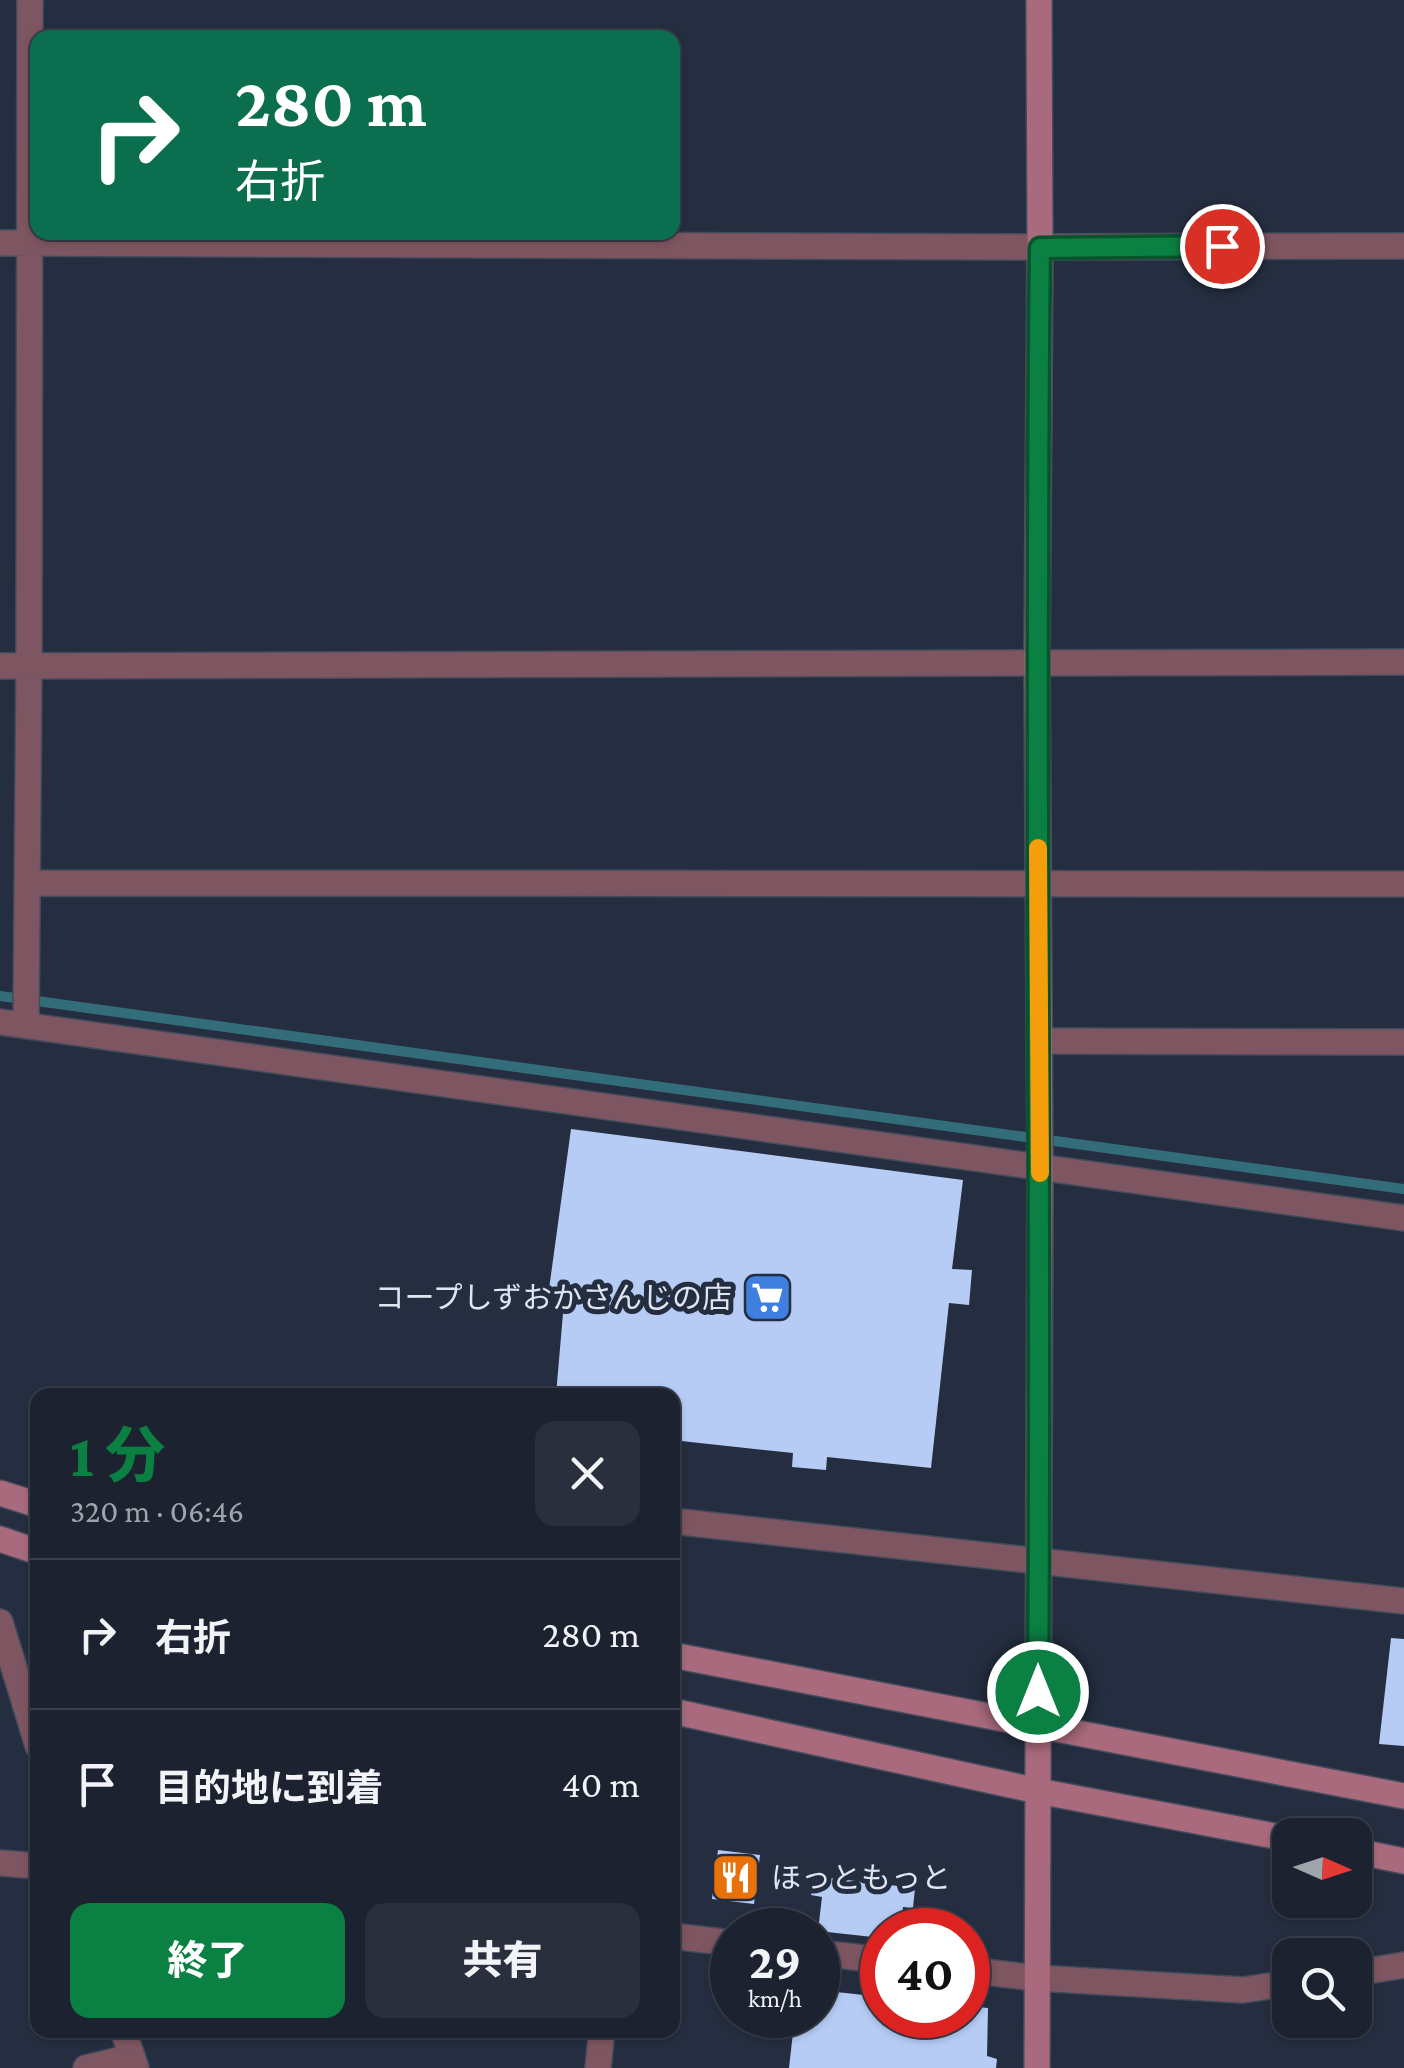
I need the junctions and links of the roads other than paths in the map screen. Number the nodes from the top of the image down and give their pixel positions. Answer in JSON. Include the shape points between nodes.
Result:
{"nodes":[{"id":1,"x":30,"y":0,"type":"edge"},
{"id":2,"x":1039,"y":0,"type":"edge"},
{"id":3,"x":29,"y":243,"type":"junction"},
{"id":4,"x":0,"y":244,"type":"edge"},
{"id":5,"x":1404,"y":246,"type":"edge"},
{"id":6,"x":1040,"y":248,"type":"junction"},
{"id":7,"x":1036,"y":662,"type":"junction"},
{"id":8,"x":1404,"y":662,"type":"edge"},
{"id":9,"x":0,"y":666,"type":"edge"},
{"id":10,"x":30,"y":666,"type":"junction"},
{"id":11,"x":27,"y":883,"type":"junction"},
{"id":12,"x":1038,"y":884,"type":"junction"},
{"id":13,"x":1404,"y":884,"type":"edge"},
{"id":14,"x":0,"y":961,"type":"edge"},
{"id":15,"x":26,"y":965,"type":"junction"},
{"id":16,"x":0,"y":1022,"type":"edge"},
{"id":17,"x":26,"y":1024,"type":"junction"},
{"id":18,"x":1040,"y":1041,"type":"junction"},
{"id":19,"x":1404,"y":1042,"type":"edge"},
{"id":20,"x":1040,"y":1168,"type":"junction"},
{"id":21,"x":1404,"y":1218,"type":"edge"},
{"id":22,"x":0,"y":1492,"type":"edge"},
{"id":23,"x":30,"y":1501,"type":"edge"},
{"id":24,"x":680,"y":1522,"type":"edge"},
{"id":25,"x":0,"y":1539,"type":"edge"},
{"id":26,"x":30,"y":1549,"type":"edge"},
{"id":27,"x":1039,"y":1562,"type":"junction"},
{"id":28,"x":1404,"y":1601,"type":"edge"},
{"id":29,"x":0,"y":1622,"type":"edge"},
{"id":30,"x":680,"y":1658,"type":"edge"},
{"id":31,"x":680,"y":1713,"type":"edge"},
{"id":32,"x":30,"y":1720,"type":"edge"},
{"id":33,"x":1038,"y":1725,"type":"junction"},
{"id":34,"x":1038,"y":1791,"type":"junction"},
{"id":35,"x":1404,"y":1796,"type":"edge"},
{"id":36,"x":1272,"y":1836,"type":"edge"},
{"id":37,"x":1372,"y":1854,"type":"edge"},
{"id":38,"x":1404,"y":1861,"type":"edge"},
{"id":39,"x":0,"y":1863,"type":"edge"},
{"id":40,"x":30,"y":1865,"type":"edge"},
{"id":41,"x":680,"y":1937,"type":"edge"},
{"id":42,"x":710,"y":1940,"type":"edge"},
{"id":43,"x":1404,"y":1965,"type":"edge"},
{"id":44,"x":1372,"y":1970,"type":"edge"},
{"id":45,"x":990,"y":1973,"type":"edge"},
{"id":46,"x":1037,"y":1978,"type":"junction"},
{"id":47,"x":1272,"y":1986,"type":"edge"},
{"id":48,"x":126,"y":2038,"type":"edge"},
{"id":49,"x":601,"y":2038,"type":"edge"},
{"id":50,"x":133,"y":2062,"type":"edge"},
{"id":51,"x":86,"y":2068,"type":"edge"},
{"id":52,"x":598,"y":2068,"type":"edge"},
{"id":53,"x":1037,"y":2068,"type":"edge"}],
"edges":[{"from":1,"to":3,"type":"street"},
{"from":2,"to":6,"type":"street"},
{"from":3,"to":4,"type":"street"},
{"from":3,"to":6,"type":"street"},
{"from":3,"to":10,"type":"street"},
{"from":5,"to":6,"type":"street"},
{"from":6,"to":7,"type":"street"},
{"from":7,"to":8,"type":"street"},
{"from":7,"to":10,"type":"street"},
{"from":7,"to":12,"type":"street"},
{"from":9,"to":10,"type":"street"},
{"from":10,"to":11,"type":"street"},
{"from":11,"to":12,"type":"street"},
{"from":11,"to":15,"type":"street"},
{"from":12,"to":13,"type":"street"},
{"from":12,"to":18,"type":"street"},
{"from":14,"to":15,"type":"street"},
{"from":15,"to":17,"type":"street"},
{"from":16,"to":17,"type":"street"},
{"from":17,"to":20,"type":"street"},
{"from":18,"to":19,"type":"street"},
{"from":18,"to":20,"type":"street"},
{"from":20,"to":21,"type":"street"},
{"from":20,"to":27,"type":"street"},
{"from":22,"to":23,"type":"street"},
{"from":24,"to":27,"type":"street"},
{"from":25,"to":26,"type":"street"},
{"from":27,"to":28,"type":"street"},
{"from":27,"to":33,"type":"street"},
{"from":29,"to":32,"type":"street"},
{"from":30,"to":33,"type":"street"},
{"from":31,"to":34,"type":"street"},
{"from":33,"to":34,"type":"street"},
{"from":33,"to":35,"type":"street"},
{"from":34,"to":36,"type":"street"},
{"from":34,"to":46,"type":"street"},
{"from":37,"to":38,"type":"street"},
{"from":39,"to":40,"type":"street"},
{"from":41,"to":42,"type":"street"},
{"from":43,"to":44,"type":"street"},
{"from":45,"to":46,"type":"street"},
{"from":46,"to":47,"type":"street","via":[[1243,1990]]},
{"from":46,"to":53,"type":"street"},
{"from":48,"to":50,"type":"street"},
{"from":49,"to":52,"type":"street"},
{"from":50,"to":51,"type":"street"}]}
